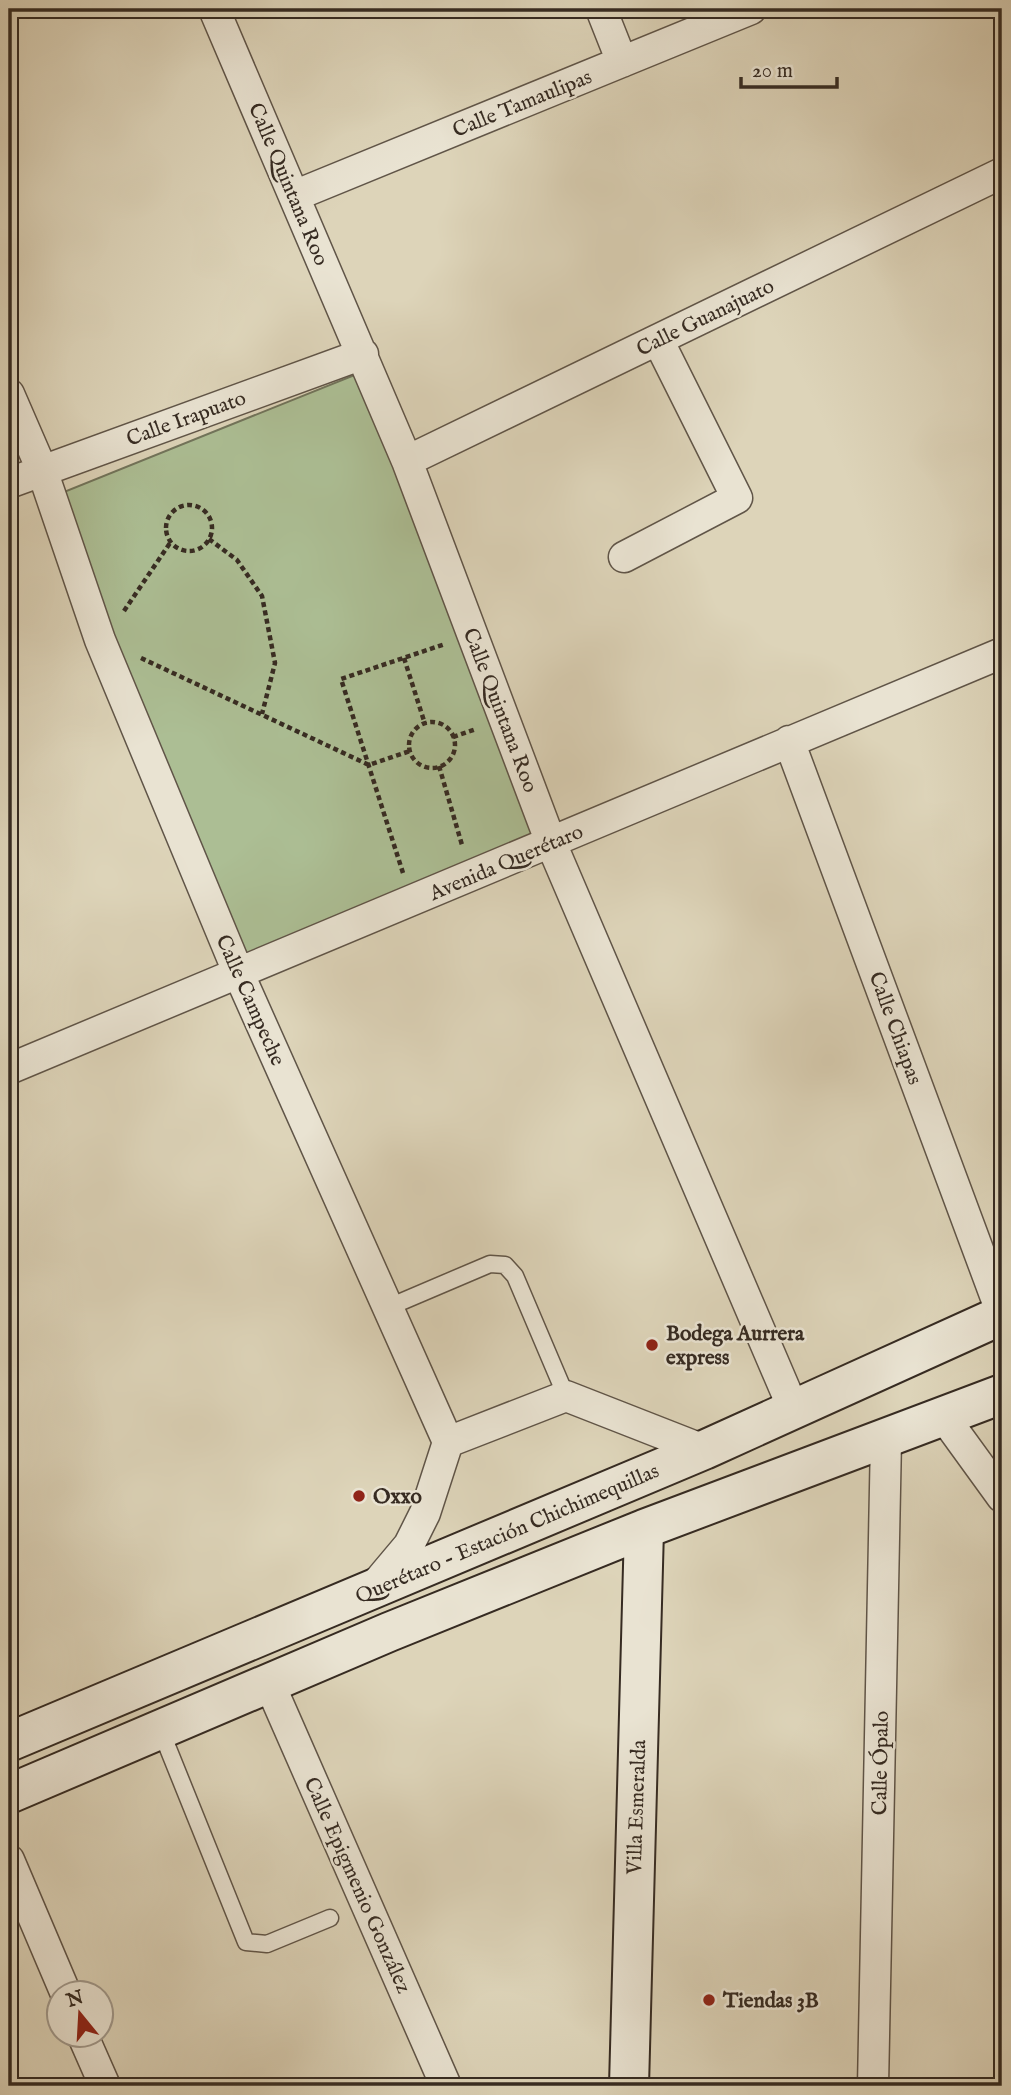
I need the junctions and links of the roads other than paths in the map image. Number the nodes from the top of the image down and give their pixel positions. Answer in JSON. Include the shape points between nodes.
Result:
{"nodes":[{"id":1,"x":214,"y":9,"type":"edge"},
{"id":2,"x":601,"y":9,"type":"edge"},
{"id":3,"x":751,"y":9,"type":"edge"},
{"id":4,"x":622,"y":62,"type":"junction"},
{"id":5,"x":1002,"y":173,"type":"edge"},
{"id":6,"x":294,"y":196,"type":"junction"},
{"id":7,"x":658,"y":340,"type":"junction"},
{"id":8,"x":363,"y":354,"type":"junction"},
{"id":9,"x":9,"y":394,"type":"edge"},
{"id":10,"x":407,"y":461,"type":"junction"},
{"id":11,"x":41,"y":470,"type":"junction"},
{"id":12,"x":9,"y":483,"type":"edge"},
{"id":13,"x":624,"y":557,"type":"dead end"},
{"id":14,"x":1002,"y":653,"type":"edge"},
{"id":15,"x":789,"y":741,"type":"junction"},
{"id":16,"x":551,"y":843,"type":"junction"},
{"id":17,"x":238,"y":972,"type":"junction"},
{"id":18,"x":9,"y":1069,"type":"edge"},
{"id":19,"x":389,"y":1307,"type":"junction"},
{"id":20,"x":1002,"y":1315,"type":"edge"},
{"id":21,"x":1002,"y":1379,"type":"edge"},
{"id":22,"x":1002,"y":1394,"type":"edge"},
{"id":23,"x":566,"y":1395,"type":"junction"},
{"id":24,"x":793,"y":1408,"type":"junction"},
{"id":25,"x":944,"y":1417,"type":"junction"},
{"id":26,"x":886,"y":1439,"type":"junction"},
{"id":27,"x":448,"y":1442,"type":"junction"},
{"id":28,"x":704,"y":1450,"type":"junction"},
{"id":29,"x":768,"y":1482,"type":"junction"},
{"id":30,"x":1002,"y":1497,"type":"edge"},
{"id":31,"x":644,"y":1529,"type":"junction"},
{"id":32,"x":372,"y":1590,"type":"junction"},
{"id":33,"x":270,"y":1685,"type":"junction"},
{"id":34,"x":160,"y":1731,"type":"junction"},
{"id":35,"x":9,"y":1742,"type":"edge"},
{"id":36,"x":9,"y":1794,"type":"edge"},
{"id":37,"x":9,"y":1860,"type":"edge"},
{"id":38,"x":330,"y":1918,"type":"dead end"},
{"id":39,"x":60,"y":1980,"type":"edge"},
{"id":40,"x":89,"y":2050,"type":"edge"},
{"id":41,"x":105,"y":2086,"type":"edge"},
{"id":42,"x":446,"y":2086,"type":"edge"},
{"id":43,"x":629,"y":2086,"type":"edge"},
{"id":44,"x":873,"y":2086,"type":"edge"}],
"edges":[{"from":1,"to":6,"type":"street","name":"Calle Quintana Roo"},
{"from":2,"to":4,"type":"street"},
{"from":3,"to":4,"type":"street","name":"Calle Tamaulipas"},
{"from":4,"to":6,"type":"street","name":"Calle Tamaulipas"},
{"from":5,"to":7,"type":"street","name":"Calle Guanajuato"},
{"from":6,"to":8,"type":"street","name":"Calle Quintana Roo"},
{"from":7,"to":10,"type":"street","name":"Calle Guanajuato"},
{"from":7,"to":13,"type":"street","via":[[737,498]]},
{"from":8,"to":10,"type":"street","name":"Calle Quintana Roo"},
{"from":8,"to":11,"type":"street","name":"Calle Irapuato"},
{"from":9,"to":11,"type":"street","name":"Calle Campeche"},
{"from":10,"to":16,"type":"street","name":"Calle Quintana Roo"},
{"from":11,"to":12,"type":"street","name":"Calle Irapuato"},
{"from":11,"to":17,"type":"street","name":"Calle Campeche","via":[[100,640]]},
{"from":14,"to":15,"type":"street","name":"Avenida Querétaro"},
{"from":15,"to":16,"type":"street","name":"Avenida Querétaro"},
{"from":15,"to":20,"type":"street","name":"Calle Chiapas"},
{"from":16,"to":17,"type":"street","name":"Avenida Querétaro"},
{"from":16,"to":24,"type":"street","name":"Calle Quintana Roo"},
{"from":17,"to":18,"type":"street","name":"Avenida Querétaro"},
{"from":17,"to":19,"type":"street","name":"Calle Campeche"},
{"from":19,"to":23,"type":"lane","via":[[490,1265],[505,1265],[515,1276]]},
{"from":19,"to":27,"type":"street","name":"Calle Campeche"},
{"from":20,"to":24,"type":"main road","name":"Querétaro - Estación Chichimequillas"},
{"from":21,"to":29,"type":"main road"},
{"from":22,"to":25,"type":"main road"},
{"from":23,"to":27,"type":"street"},
{"from":23,"to":28,"type":"street"},
{"from":24,"to":28,"type":"main road","name":"Querétaro - Estación Chichimequillas"},
{"from":25,"to":26,"type":"main road"},
{"from":25,"to":30,"type":"street"},
{"from":26,"to":29,"type":"main road"},
{"from":26,"to":44,"type":"street","name":"Calle Ópalo"},
{"from":27,"to":32,"type":"street","via":[[425,1513],[409,1545]]},
{"from":28,"to":32,"type":"main road","name":"Querétaro - Estación Chichimequillas"},
{"from":29,"to":31,"type":"main road"},
{"from":31,"to":33,"type":"main road"},
{"from":31,"to":43,"type":"main road","name":"Villa Esmeralda"},
{"from":32,"to":35,"type":"main road","name":"Querétaro - Estación Chichimequillas"},
{"from":33,"to":34,"type":"main road"},
{"from":33,"to":42,"type":"street","name":"Calle Epigmenio González"},
{"from":34,"to":36,"type":"main road"},
{"from":34,"to":38,"type":"lane","via":[[246,1942],[267,1944]]},
{"from":37,"to":39,"type":"street"},
{"from":40,"to":41,"type":"street"}]}
